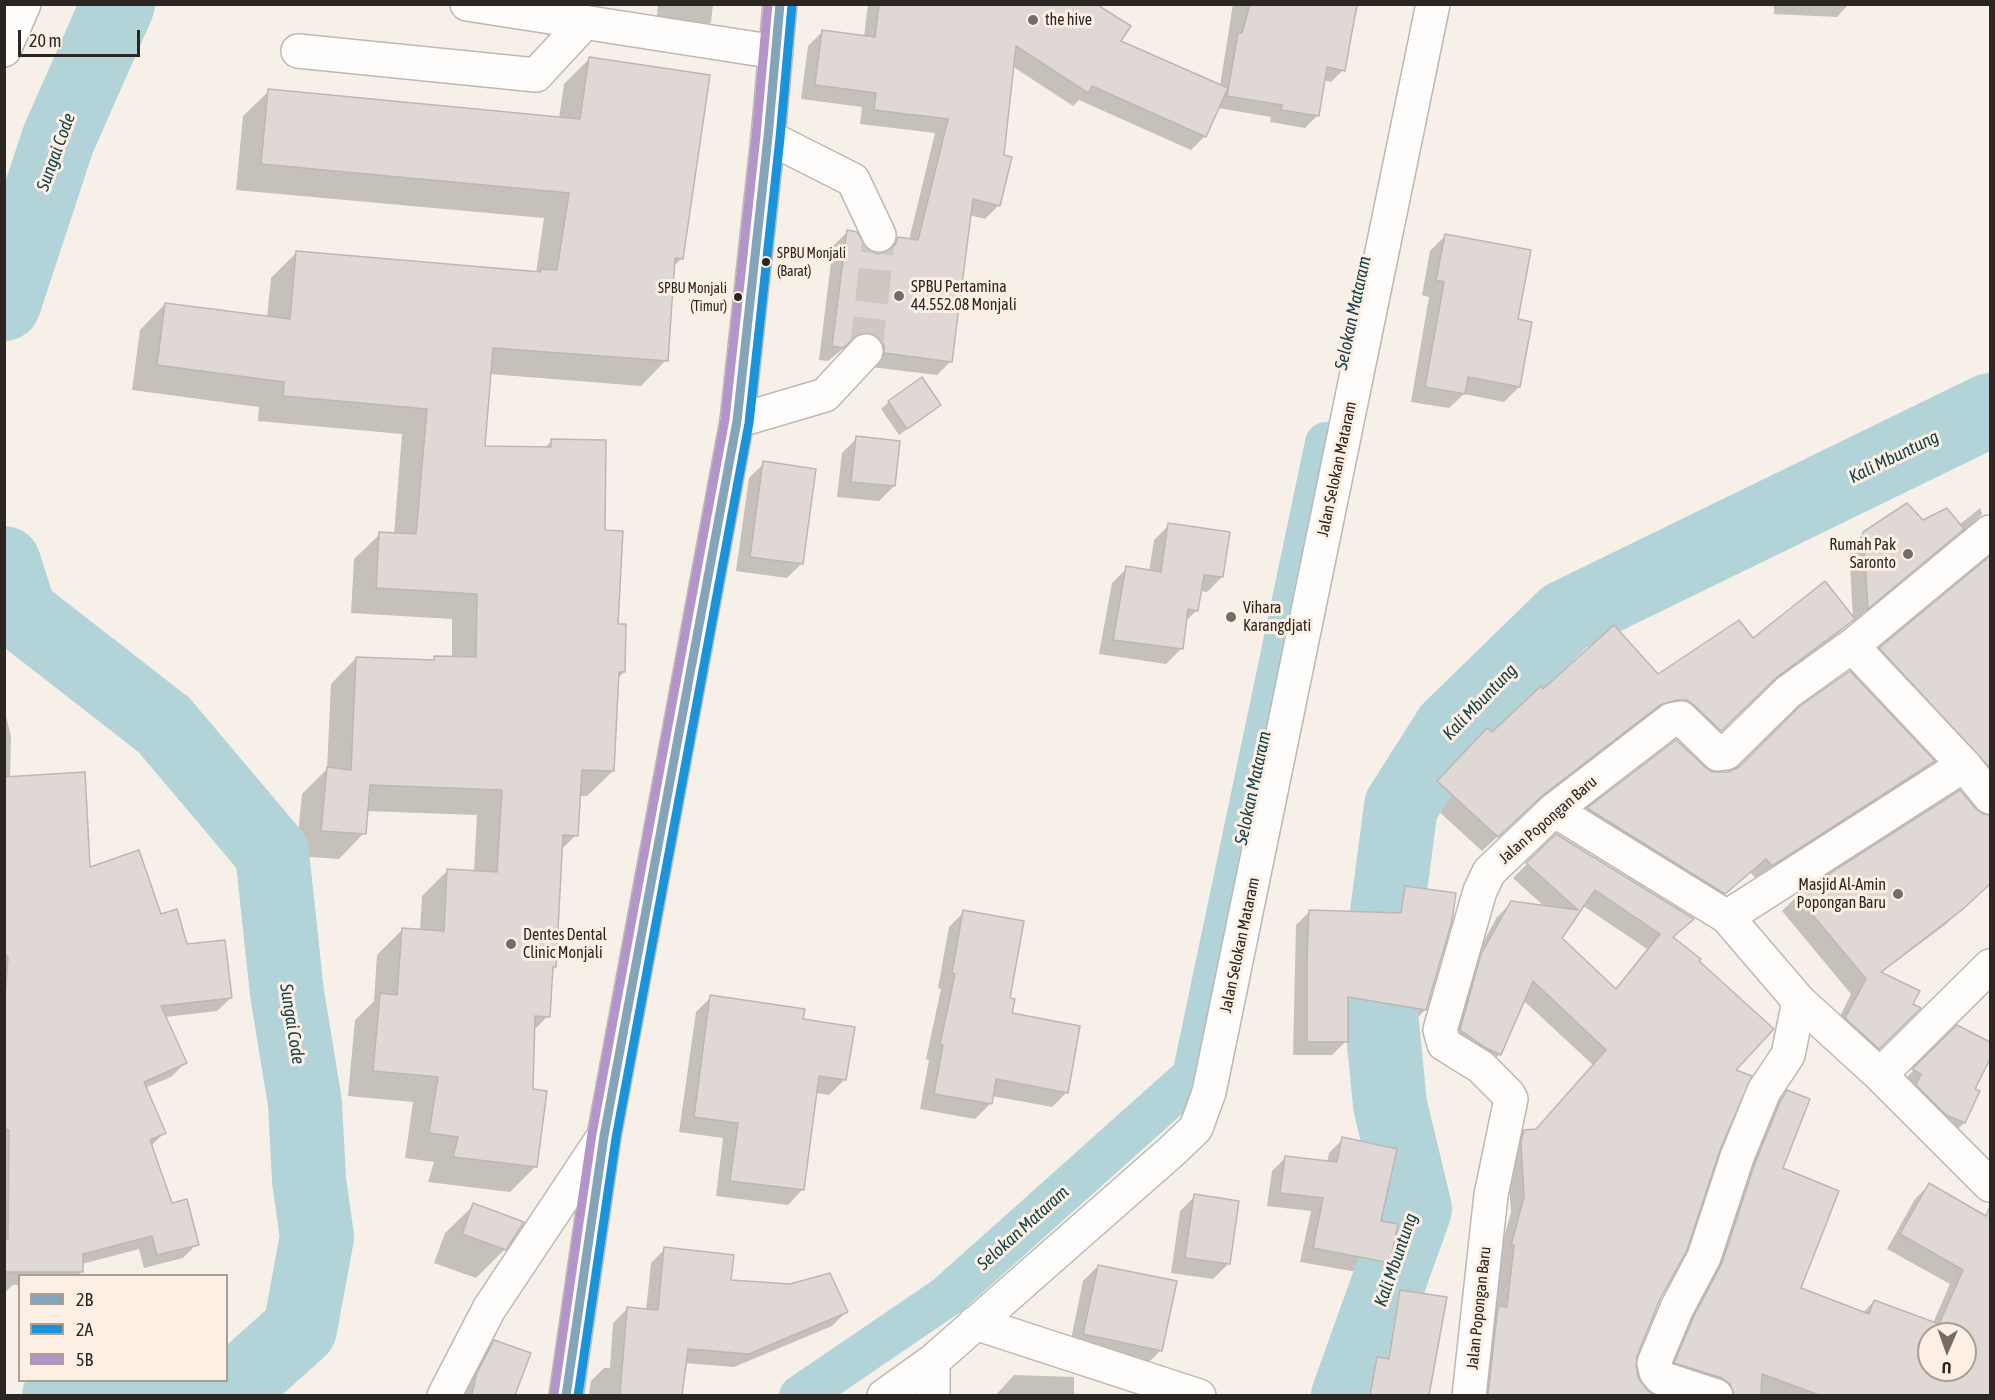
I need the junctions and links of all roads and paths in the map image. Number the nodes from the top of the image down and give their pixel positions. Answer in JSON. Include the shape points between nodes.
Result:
{"nodes":[{"id":1,"x":24,"y":4,"type":"edge"},
{"id":2,"x":467,"y":4,"type":"edge"},
{"id":3,"x":780,"y":4,"type":"edge"},
{"id":4,"x":1433,"y":4,"type":"edge"},
{"id":5,"x":585,"y":22,"type":"junction"},
{"id":6,"x":4,"y":50,"type":"edge"},
{"id":7,"x":298,"y":51,"type":"dead end"},
{"id":8,"x":776,"y":52,"type":"junction"},
{"id":9,"x":768,"y":137,"type":"junction"},
{"id":10,"x":879,"y":235,"type":"tunnel mouth"},
{"id":11,"x":866,"y":351,"type":"tunnel mouth"},
{"id":12,"x":737,"y":421,"type":"junction"},
{"id":13,"x":1990,"y":532,"type":"edge"},
{"id":14,"x":1852,"y":646,"type":"junction"},
{"id":15,"x":1964,"y":765,"type":"junction"},
{"id":16,"x":1990,"y":797,"type":"edge"},
{"id":17,"x":1554,"y":810,"type":"junction"},
{"id":18,"x":1727,"y":917,"type":"junction"},
{"id":19,"x":1990,"y":966,"type":"edge"},
{"id":20,"x":1800,"y":1001,"type":"junction"},
{"id":21,"x":1880,"y":1075,"type":"junction"},
{"id":22,"x":604,"y":1136,"type":"junction"},
{"id":23,"x":1990,"y":1185,"type":"edge"},
{"id":24,"x":975,"y":1323,"type":"junction"},
{"id":25,"x":933,"y":1361,"type":"junction"},
{"id":26,"x":444,"y":1395,"type":"edge"},
{"id":27,"x":566,"y":1395,"type":"edge"},
{"id":28,"x":884,"y":1395,"type":"edge"},
{"id":29,"x":933,"y":1395,"type":"edge"},
{"id":30,"x":1199,"y":1395,"type":"edge"},
{"id":31,"x":1469,"y":1395,"type":"edge"},
{"id":32,"x":1716,"y":1395,"type":"edge"}],
"edges":[{"from":1,"to":6,"type":"street"},
{"from":2,"to":5,"type":"street"},
{"from":3,"to":8,"type":"street"},
{"from":4,"to":24,"type":"street","name":"Jalan Selokan Mataram","via":[[1209,1092],[1196,1128]]},
{"from":5,"to":7,"type":"street","via":[[536,75]]},
{"from":5,"to":8,"type":"street"},
{"from":8,"to":9,"type":"street"},
{"from":9,"to":10,"type":"street","via":[[853,180]]},
{"from":9,"to":12,"type":"street"},
{"from":11,"to":12,"type":"street","via":[[825,395]]},
{"from":12,"to":22,"type":"street"},
{"from":13,"to":14,"type":"street","name":"Jalan Popongan Baru"},
{"from":14,"to":15,"type":"street"},
{"from":14,"to":17,"type":"street","name":"Jalan Popongan Baru","via":[[1788,692],[1726,753],[1718,754],[1677,718]]},
{"from":15,"to":16,"type":"street"},
{"from":15,"to":18,"type":"street"},
{"from":17,"to":18,"type":"street"},
{"from":17,"to":31,"type":"street","name":"Jalan Popongan Baru","via":[[1489,872],[1440,1030],[1444,1044],[1481,1067],[1511,1100],[1491,1195]]},
{"from":18,"to":20,"type":"street"},
{"from":19,"to":21,"type":"street"},
{"from":20,"to":21,"type":"street"},
{"from":20,"to":32,"type":"street","via":[[1788,1055],[1764,1091],[1704,1257],[1654,1363],[1661,1378]]},
{"from":21,"to":23,"type":"street"},
{"from":22,"to":26,"type":"street","via":[[489,1309]]},
{"from":22,"to":27,"type":"street"},
{"from":24,"to":25,"type":"street","name":"Jalan Selokan Mataram"},
{"from":24,"to":30,"type":"street"},
{"from":25,"to":28,"type":"street","name":"Jalan Selokan Mataram"},
{"from":25,"to":29,"type":"street"}]}
